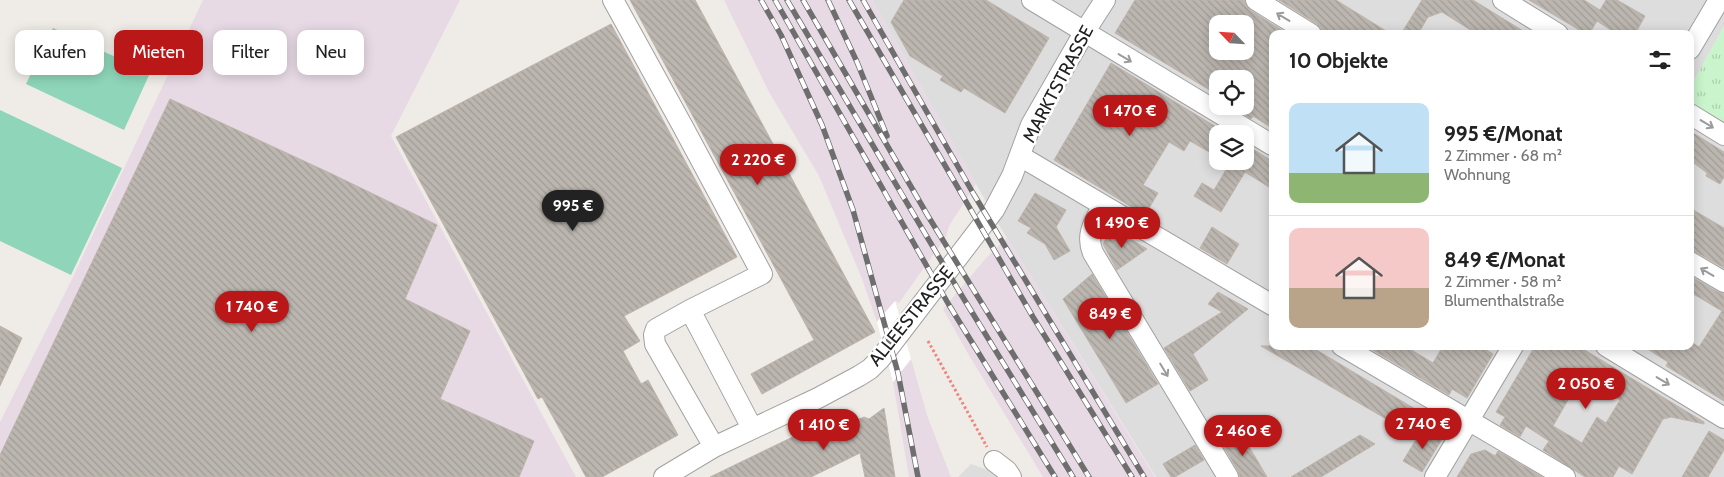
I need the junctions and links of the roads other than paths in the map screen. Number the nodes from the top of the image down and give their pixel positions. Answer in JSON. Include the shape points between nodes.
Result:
{"nodes":[{"id":1,"x":612,"y":0,"type":"edge"},
{"id":2,"x":1032,"y":0,"type":"edge"},
{"id":3,"x":1105,"y":0,"type":"edge"},
{"id":4,"x":1256,"y":0,"type":"edge"},
{"id":5,"x":1503,"y":0,"type":"edge"},
{"id":6,"x":1719,"y":0,"type":"edge"},
{"id":7,"x":1305,"y":30,"type":"edge"},
{"id":8,"x":1545,"y":30,"type":"edge"},
{"id":9,"x":1084,"y":31,"type":"junction"},
{"id":10,"x":1694,"y":42,"type":"edge"},
{"id":11,"x":1694,"y":116,"type":"edge"},
{"id":12,"x":1724,"y":135,"type":"edge"},
{"id":13,"x":1269,"y":144,"type":"edge"},
{"id":14,"x":1020,"y":156,"type":"junction"},
{"id":15,"x":1002,"y":196,"type":"joint"},
{"id":16,"x":1103,"y":204,"type":"junction"},
{"id":17,"x":1694,"y":264,"type":"edge"},
{"id":18,"x":1724,"y":282,"type":"edge"},
{"id":19,"x":1269,"y":303,"type":"edge"},
{"id":20,"x":690,"y":310,"type":"junction"},
{"id":21,"x":1349,"y":350,"type":"edge"},
{"id":22,"x":1511,"y":350,"type":"edge"},
{"id":23,"x":1613,"y":350,"type":"edge"},
{"id":24,"x":1724,"y":418,"type":"edge"},
{"id":25,"x":1469,"y":420,"type":"junction"},
{"id":26,"x":752,"y":428,"type":"junction"},
{"id":27,"x":714,"y":447,"type":"junction"},
{"id":28,"x":994,"y":461,"type":"road end"},
{"id":29,"x":667,"y":476,"type":"edge"},
{"id":30,"x":1011,"y":477,"type":"edge"},
{"id":31,"x":1228,"y":477,"type":"edge"},
{"id":32,"x":1436,"y":477,"type":"edge"},
{"id":33,"x":1565,"y":477,"type":"edge"}],
"edges":[{"from":1,"to":20,"type":"street","via":[[762,274]]},
{"from":2,"to":9,"type":"street"},
{"from":3,"to":9,"type":"street","name":"MARKTSTRASSE"},
{"from":7,"to":4,"type":"street","one_way":true},
{"from":5,"to":8,"type":"street"},
{"from":6,"to":10,"type":"street"},
{"from":9,"to":13,"type":"street","one_way":true},
{"from":9,"to":14,"type":"street","name":"MARKTSTRASSE","via":[[1031,126]]},
{"from":11,"to":12,"type":"street","one_way":true},
{"from":14,"to":15,"type":"street","name":"MARKTSTRASSE"},
{"from":14,"to":16,"type":"street"},
{"from":15,"to":26,"type":"street","name":"ALLEESTRASSE","via":[[920,309],[870,369],[818,398]]},
{"from":16,"to":19,"type":"street"},
{"from":16,"to":31,"type":"street","one_way":true,"via":[[1090,230],[1089,242],[1093,253]]},
{"from":18,"to":17,"type":"street","one_way":true},
{"from":20,"to":26,"type":"street"},
{"from":20,"to":27,"type":"street","via":[[656,329],[655,344]]},
{"from":21,"to":25,"type":"street"},
{"from":22,"to":25,"type":"street"},
{"from":23,"to":24,"type":"street","one_way":true},
{"from":25,"to":32,"type":"street"},
{"from":25,"to":33,"type":"street"},
{"from":26,"to":27,"type":"street","name":"ALLEESTRASSE"},
{"from":27,"to":29,"type":"street","name":"ALLEESTRASSE"},
{"from":28,"to":30,"type":"street"}]}
